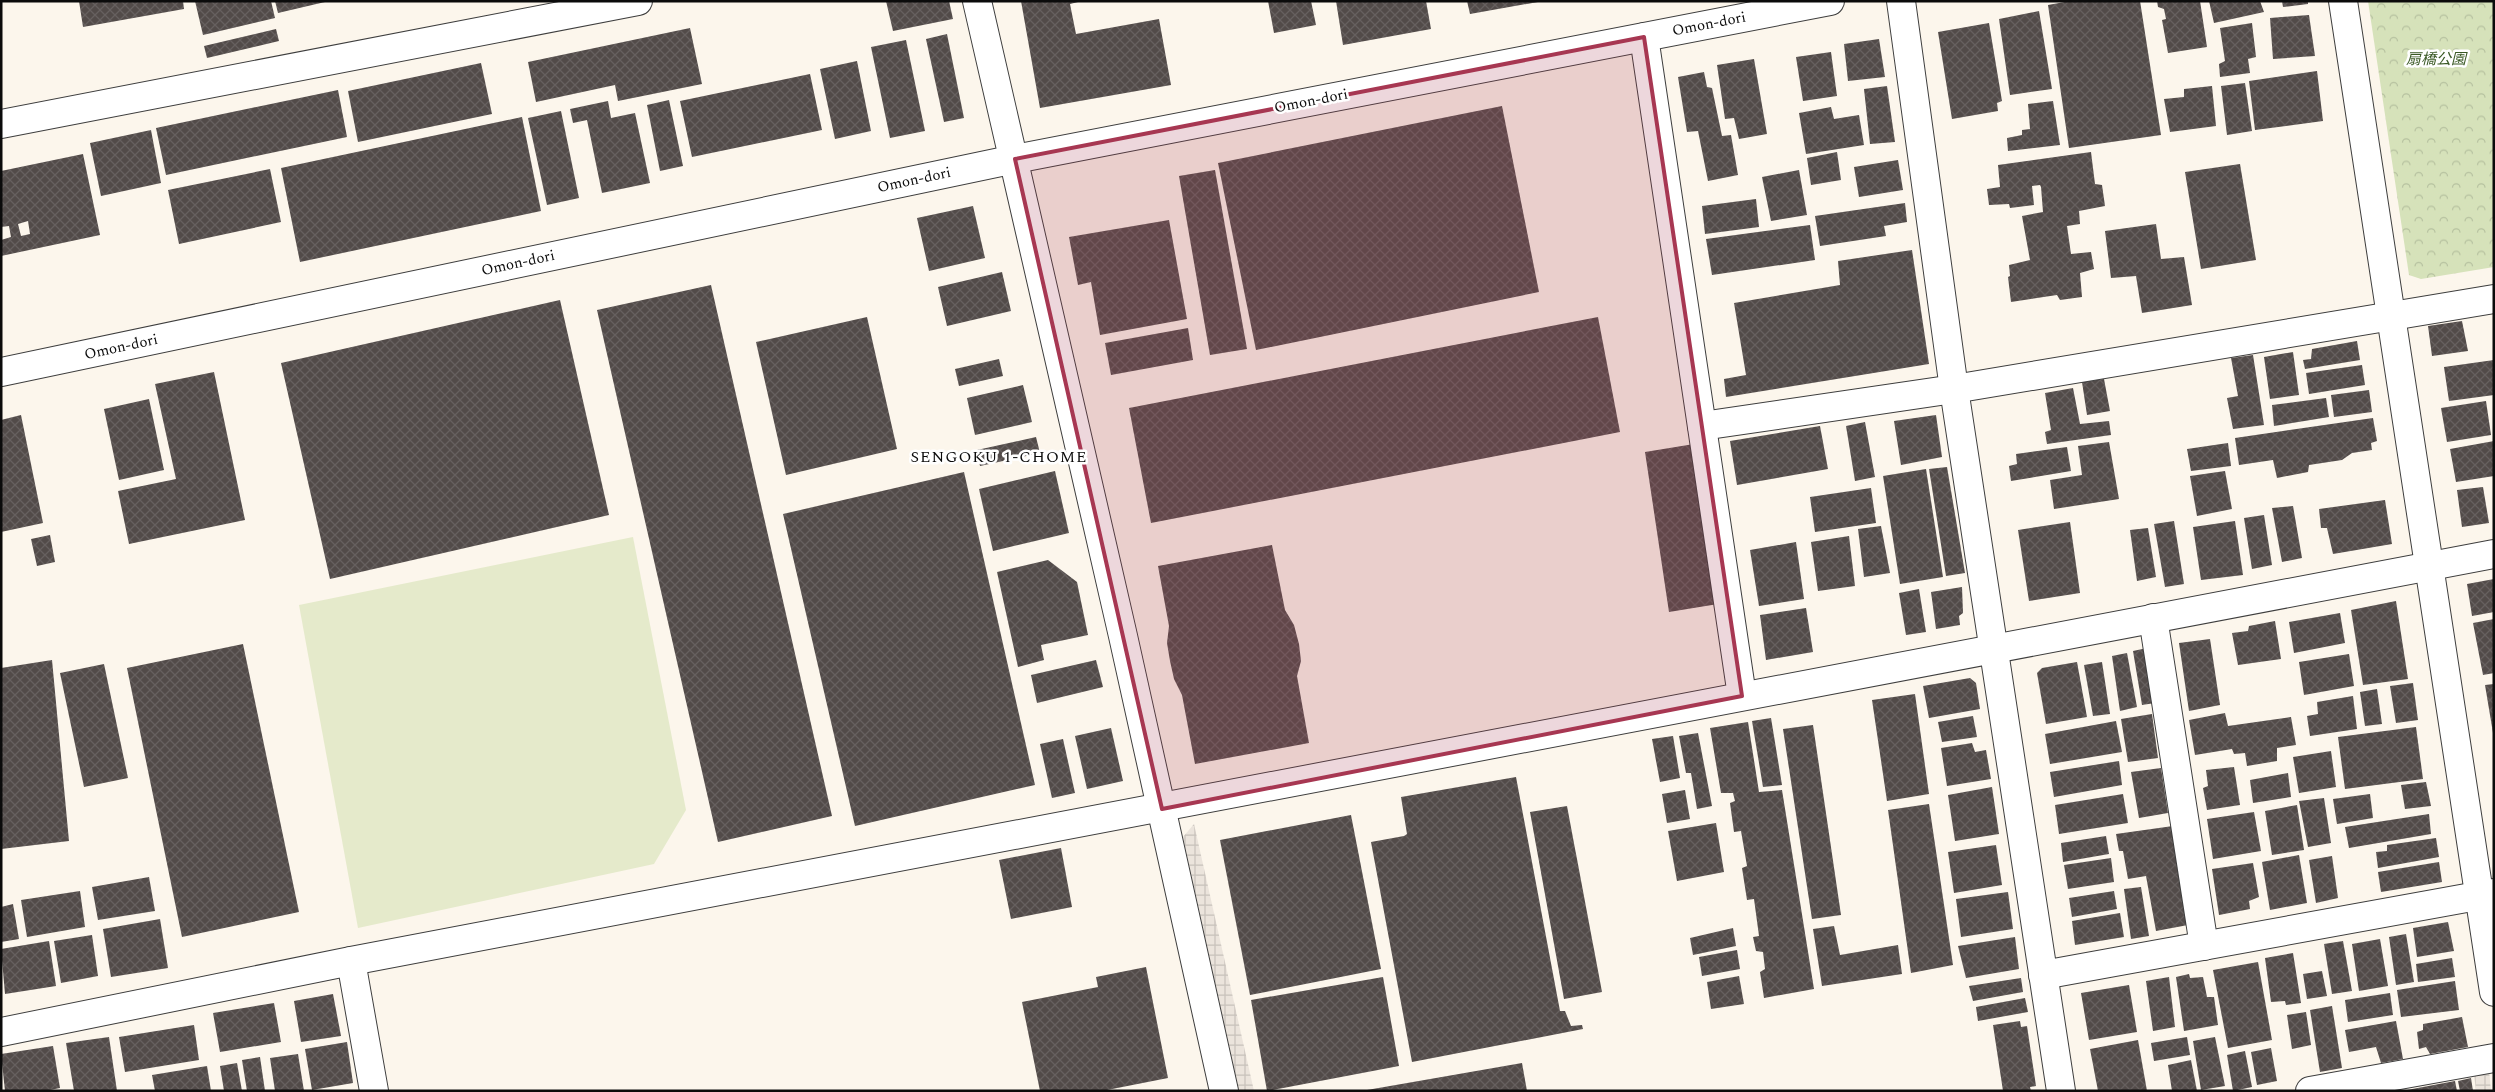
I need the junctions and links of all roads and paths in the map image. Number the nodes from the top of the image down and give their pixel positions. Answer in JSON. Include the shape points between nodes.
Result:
{"nodes":[{"id":1,"x":638,"y":1,"type":"edge"},
{"id":2,"x":977,"y":1,"type":"edge"},
{"id":3,"x":1830,"y":1,"type":"edge"},
{"id":4,"x":1901,"y":1,"type":"edge"},
{"id":5,"x":2343,"y":1,"type":"edge"},
{"id":6,"x":1644,"y":37,"type":"junction"},
{"id":7,"x":1,"y":124,"type":"edge"},
{"id":8,"x":1015,"y":159,"type":"junction"},
{"id":9,"x":2494,"y":299,"type":"edge"},
{"id":10,"x":2391,"y":318,"type":"junction"},
{"id":11,"x":1,"y":372,"type":"edge"},
{"id":12,"x":1954,"y":389,"type":"junction"},
{"id":13,"x":1702,"y":426,"type":"junction"},
{"id":14,"x":2494,"y":554,"type":"edge"},
{"id":15,"x":2429,"y":568,"type":"junction"},
{"id":16,"x":2153,"y":618,"type":"junction"},
{"id":17,"x":1994,"y":648,"type":"junction"},
{"id":18,"x":1742,"y":696,"type":"junction"},
{"id":19,"x":1162,"y":808,"type":"junction"},
{"id":20,"x":2486,"y":894,"type":"edge"},
{"id":21,"x":2204,"y":946,"type":"junction"},
{"id":22,"x":351,"y":961,"type":"junction"},
{"id":23,"x":2043,"y":976,"type":"junction"},
{"id":24,"x":2494,"y":992,"type":"edge"},
{"id":25,"x":1,"y":1032,"type":"edge"},
{"id":26,"x":2494,"y":1058,"type":"edge"},
{"id":27,"x":374,"y":1091,"type":"edge"},
{"id":28,"x":1224,"y":1091,"type":"edge"},
{"id":29,"x":2061,"y":1091,"type":"edge"},
{"id":30,"x":2310,"y":1091,"type":"edge"}],
"edges":[{"from":1,"to":7,"type":"street"},
{"from":2,"to":8,"type":"street"},
{"from":3,"to":6,"type":"street","name":"Omon-dori"},
{"from":4,"to":12,"type":"street"},
{"from":5,"to":10,"type":"street"},
{"from":6,"to":8,"type":"street","name":"Omon-dori"},
{"from":6,"to":13,"type":"street"},
{"from":8,"to":11,"type":"street","name":"Omon-dori"},
{"from":8,"to":19,"type":"street"},
{"from":9,"to":10,"type":"street"},
{"from":10,"to":12,"type":"street"},
{"from":10,"to":15,"type":"street"},
{"from":12,"to":13,"type":"street"},
{"from":12,"to":17,"type":"street"},
{"from":13,"to":18,"type":"street"},
{"from":14,"to":15,"type":"street"},
{"from":15,"to":16,"type":"street"},
{"from":15,"to":20,"type":"street"},
{"from":16,"to":17,"type":"street"},
{"from":16,"to":21,"type":"street"},
{"from":17,"to":18,"type":"street"},
{"from":17,"to":23,"type":"street"},
{"from":18,"to":19,"type":"street"},
{"from":19,"to":22,"type":"street"},
{"from":19,"to":28,"type":"street"},
{"from":20,"to":21,"type":"street"},
{"from":20,"to":24,"type":"street"},
{"from":21,"to":23,"type":"street"},
{"from":22,"to":25,"type":"street"},
{"from":22,"to":27,"type":"street"},
{"from":23,"to":29,"type":"street"},
{"from":26,"to":30,"type":"street"}]}
